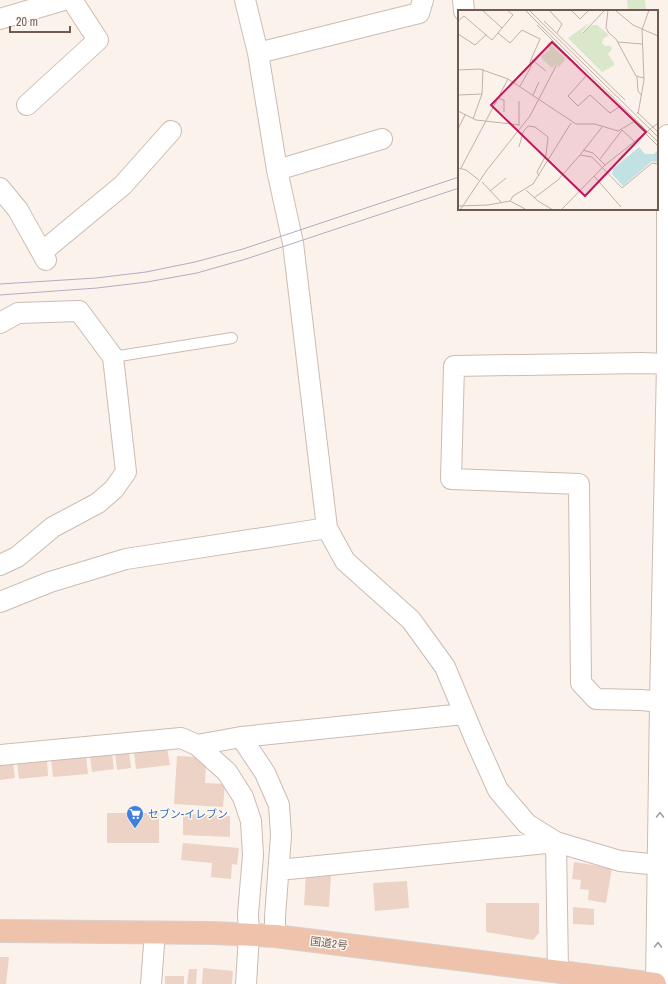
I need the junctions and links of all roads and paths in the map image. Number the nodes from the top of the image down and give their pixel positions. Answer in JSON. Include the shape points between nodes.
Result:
{"nodes":[{"id":1,"x":64,"y":0,"type":"edge"},
{"id":2,"x":72,"y":0,"type":"edge"},
{"id":3,"x":246,"y":0,"type":"edge"},
{"id":4,"x":423,"y":0,"type":"edge"},
{"id":5,"x":463,"y":0,"type":"edge"},
{"id":6,"x":464,"y":10,"type":"edge"},
{"id":7,"x":0,"y":19,"type":"edge"},
{"id":8,"x":258,"y":53,"type":"junction"},
{"id":9,"x":27,"y":105,"type":"dead end"},
{"id":10,"x":171,"y":131,"type":"dead end"},
{"id":11,"x":668,"y":136,"type":"edge"},
{"id":12,"x":382,"y":138,"type":"dead end"},
{"id":13,"x":277,"y":170,"type":"junction"},
{"id":14,"x":0,"y":188,"type":"edge"},
{"id":15,"x":0,"y":323,"type":"edge"},
{"id":16,"x":232,"y":338,"type":"dead end"},
{"id":17,"x":113,"y":357,"type":"junction"},
{"id":18,"x":668,"y":364,"type":"edge"},
{"id":19,"x":327,"y":528,"type":"junction"},
{"id":20,"x":0,"y":565,"type":"edge"},
{"id":21,"x":0,"y":602,"type":"edge"},
{"id":22,"x":661,"y":702,"type":"junction"},
{"id":23,"x":464,"y":714,"type":"junction"},
{"id":24,"x":242,"y":738,"type":"junction"},
{"id":25,"x":197,"y":745,"type":"junction"},
{"id":26,"x":0,"y":755,"type":"edge"},
{"id":27,"x":556,"y":842,"type":"junction"},
{"id":28,"x":664,"y":864,"type":"edge"},
{"id":29,"x":279,"y":870,"type":"junction"},
{"id":30,"x":0,"y":931,"type":"edge"},
{"id":31,"x":155,"y":932,"type":"junction"},
{"id":32,"x":249,"y":935,"type":"junction"},
{"id":33,"x":275,"y":936,"type":"junction"},
{"id":34,"x":558,"y":972,"type":"junction"},
{"id":35,"x":151,"y":984,"type":"edge"},
{"id":36,"x":246,"y":984,"type":"edge"},
{"id":37,"x":656,"y":984,"type":"edge"}],
"edges":[{"from":1,"to":7,"type":"street"},
{"from":2,"to":9,"type":"street","via":[[98,40]]},
{"from":3,"to":8,"type":"street"},
{"from":4,"to":8,"type":"street","via":[[419,13]]},
{"from":5,"to":6,"type":"street"},
{"from":8,"to":13,"type":"street"},
{"from":10,"to":14,"type":"street","via":[[123,184],[44,256],[18,210]]},
{"from":11,"to":18,"type":"main road"},
{"from":12,"to":13,"type":"street"},
{"from":13,"to":19,"type":"street","via":[[293,243]]},
{"from":15,"to":17,"type":"street","via":[[18,313],[79,311]]},
{"from":16,"to":17,"type":"lane"},
{"from":17,"to":20,"type":"street","via":[[126,472],[114,489],[98,503],[53,527],[17,557]]},
{"from":18,"to":22,"type":"main road"},
{"from":18,"to":22,"type":"street","via":[[454,366],[451,479],[579,484],[581,683],[596,699]]},
{"from":19,"to":21,"type":"street","via":[[126,559],[50,582]]},
{"from":19,"to":23,"type":"street","via":[[345,561],[412,620],[445,667]]},
{"from":28,"to":22,"type":"main road","one_way":true},
{"from":23,"to":24,"type":"street"},
{"from":23,"to":27,"type":"street","via":[[498,790],[527,824]]},
{"from":24,"to":25,"type":"street"},
{"from":24,"to":29,"type":"street","via":[[265,773],[279,805]]},
{"from":25,"to":26,"type":"street","via":[[181,738]]},
{"from":25,"to":32,"type":"street","via":[[227,772],[244,797],[251,821],[253,855],[248,914]]},
{"from":27,"to":28,"type":"street","via":[[620,861]]},
{"from":27,"to":29,"type":"street"},
{"from":27,"to":34,"type":"street"},
{"from":37,"to":28,"type":"main road","one_way":true},
{"from":29,"to":33,"type":"street"},
{"from":30,"to":31,"type":"highway","name":"国道2号"},
{"from":31,"to":32,"type":"highway","name":"国道2号"},
{"from":31,"to":35,"type":"street"},
{"from":32,"to":33,"type":"highway","name":"国道2号"},
{"from":32,"to":36,"type":"street"},
{"from":33,"to":34,"type":"highway","name":"国道2号"},
{"from":34,"to":37,"type":"highway","name":"国道2号"}]}
